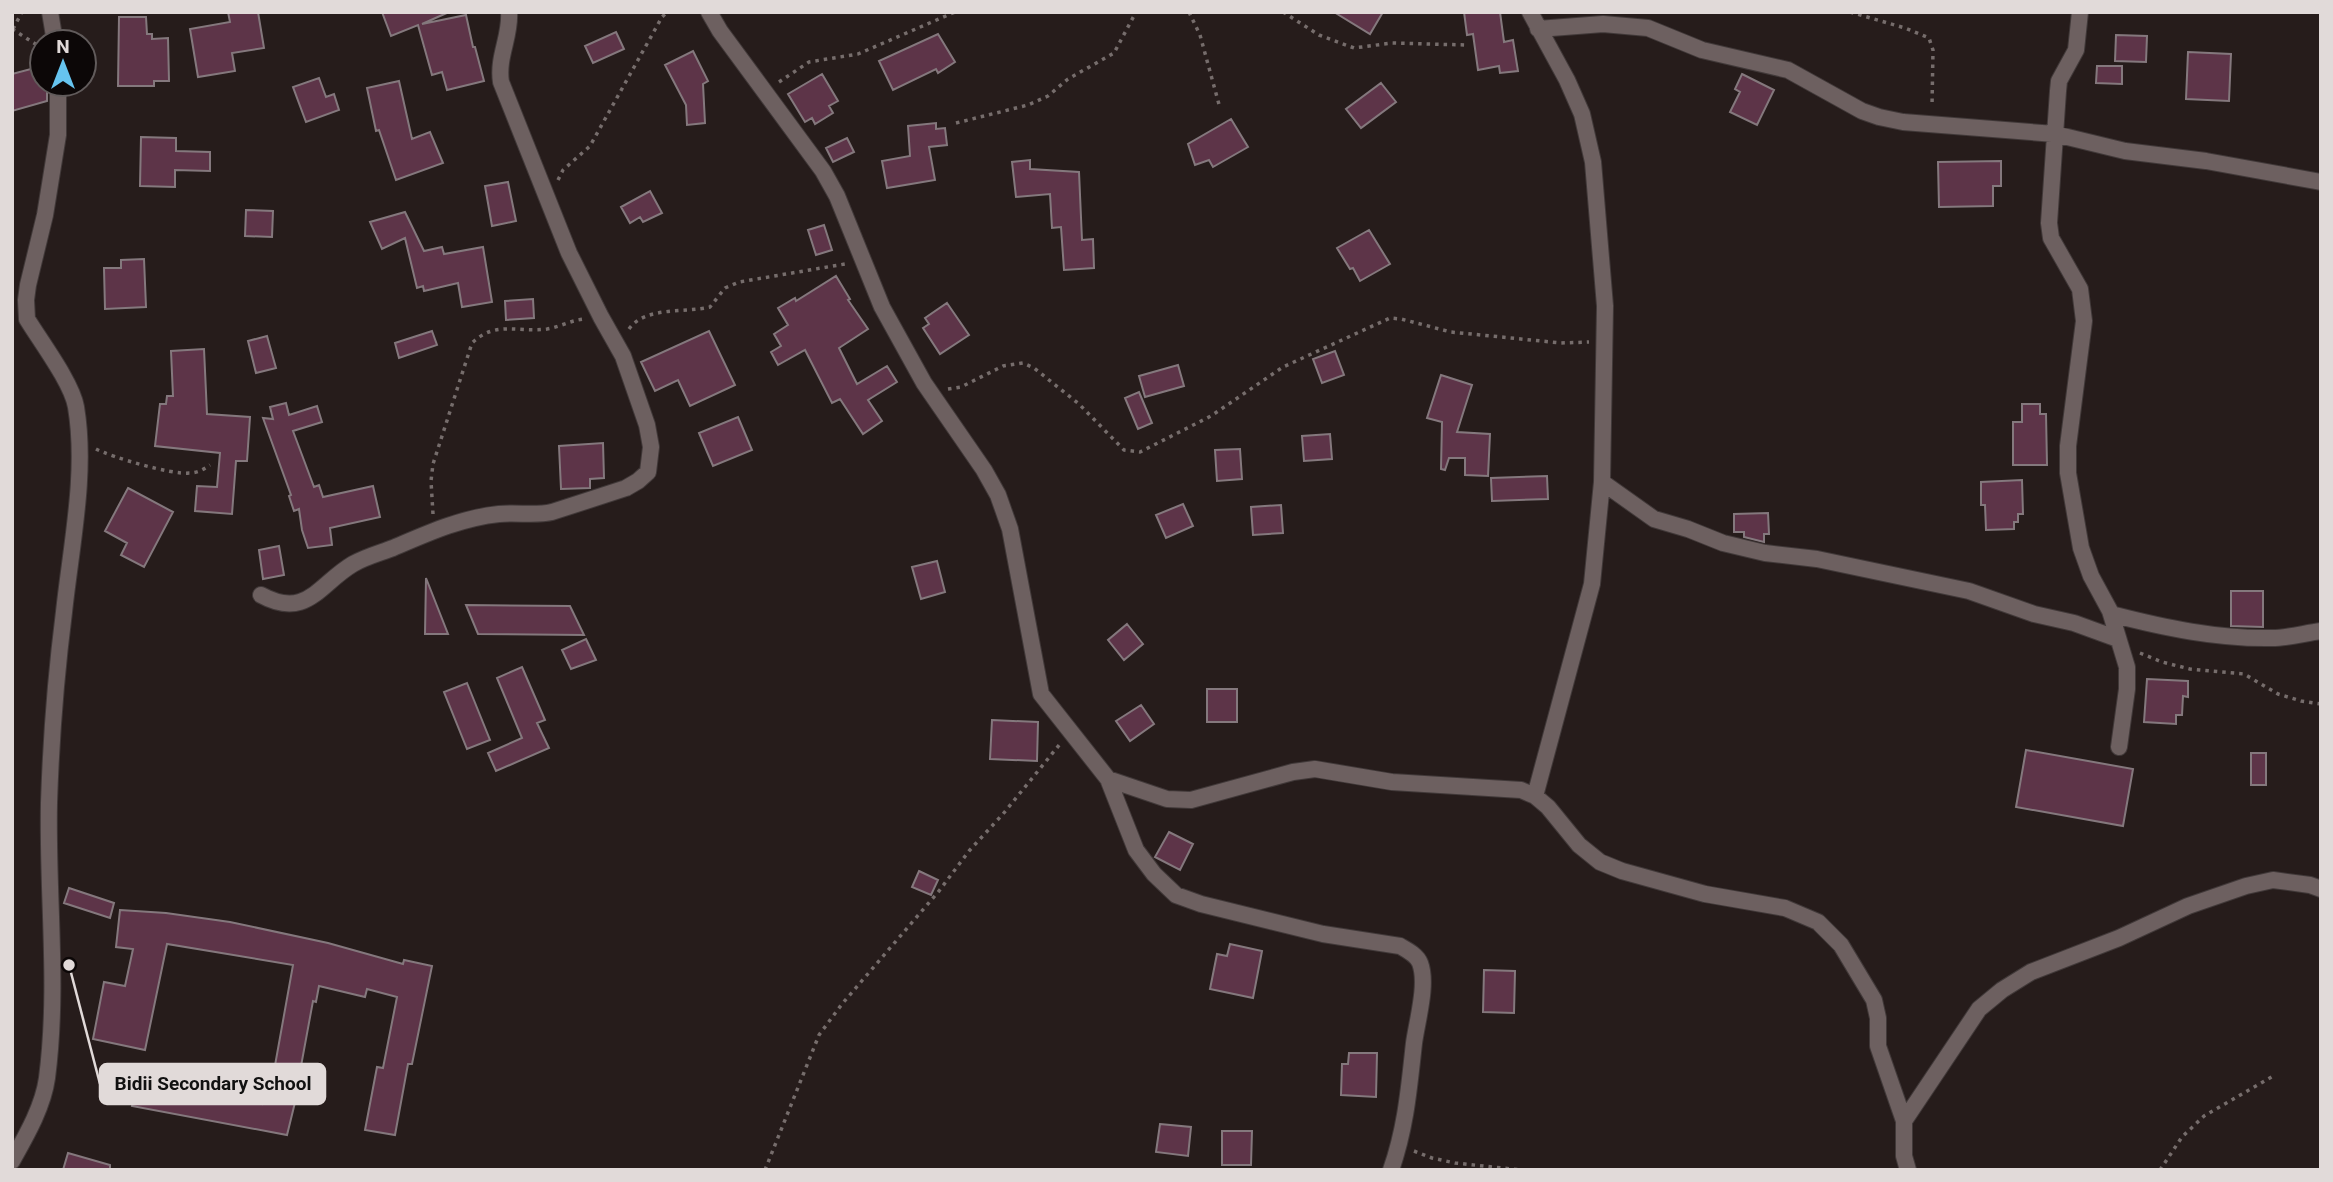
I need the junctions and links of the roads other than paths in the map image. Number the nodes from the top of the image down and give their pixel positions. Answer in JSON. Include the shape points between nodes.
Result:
{"nodes":[{"id":1,"x":509,"y":12,"type":"edge"},
{"id":2,"x":709,"y":12,"type":"edge"},
{"id":3,"x":1530,"y":12,"type":"edge"},
{"id":4,"x":2080,"y":12,"type":"edge"},
{"id":5,"x":1538,"y":29,"type":"junction"},
{"id":6,"x":58,"y":98,"type":"edge"},
{"id":7,"x":2055,"y":134,"type":"junction"},
{"id":8,"x":2321,"y":182,"type":"edge"},
{"id":9,"x":1602,"y":482,"type":"junction"},
{"id":10,"x":261,"y":595,"type":"dead end"},
{"id":11,"x":2111,"y":614,"type":"junction"},
{"id":12,"x":2321,"y":631,"type":"edge"},
{"id":13,"x":2119,"y":642,"type":"junction"},
{"id":14,"x":2119,"y":747,"type":"dead end"},
{"id":15,"x":1108,"y":779,"type":"junction"},
{"id":16,"x":1535,"y":796,"type":"junction"},
{"id":17,"x":2321,"y":889,"type":"edge"},
{"id":18,"x":1904,"y":1121,"type":"junction"},
{"id":19,"x":14,"y":1156,"type":"edge"},
{"id":20,"x":1391,"y":1170,"type":"edge"},
{"id":21,"x":1908,"y":1170,"type":"edge"}],
"edges":[{"from":1,"to":10,"type":"street","via":[[500,82],[565,243],[623,356],[647,425],[651,447],[648,472],[626,488],[565,509],[477,517],[432,531],[353,564],[311,598],[286,605]]},
{"from":2,"to":15,"type":"street","via":[[824,171],[882,307],[924,383],[998,495],[1010,529],[1041,694]]},
{"from":3,"to":5,"type":"street"},
{"from":4,"to":7,"type":"street","via":[[2076,50],[2059,80]]},
{"from":5,"to":7,"type":"street","via":[[1603,24],[1648,28],[1702,50],[1788,70],[1879,117]]},
{"from":5,"to":9,"type":"street","via":[[1576,97],[1593,162],[1605,306]]},
{"from":6,"to":19,"type":"street","via":[[58,135],[26,312],[74,397],[78,505],[62,625],[49,803],[53,997],[47,1081]]},
{"from":7,"to":8,"type":"street","via":[[2125,151]]},
{"from":7,"to":11,"type":"street","via":[[2051,239],[2080,289],[2084,321],[2067,446],[2068,473],[2081,548]]},
{"from":9,"to":13,"type":"street","via":[[1654,519],[1723,543],[1969,591],[2074,623]]},
{"from":9,"to":16,"type":"street","via":[[1592,584]]},
{"from":11,"to":12,"type":"street","via":[[2223,637],[2275,638]]},
{"from":11,"to":13,"type":"street"},
{"from":13,"to":14,"type":"street","via":[[2127,667]]},
{"from":15,"to":16,"type":"street","via":[[1167,799],[1191,800],[1315,769],[1431,786],[1498,787]]},
{"from":15,"to":20,"type":"street","via":[[1136,850],[1176,895],[1323,934],[1400,946],[1420,962],[1422,988],[1407,1112]]},
{"from":16,"to":18,"type":"street","via":[[1600,862],[1704,894],[1785,908],[1818,922],[1841,945],[1874,1000],[1878,1046]]},
{"from":17,"to":18,"type":"street","via":[[2273,880],[2246,886],[2031,972],[1979,1009]]},
{"from":18,"to":21,"type":"street"}]}
